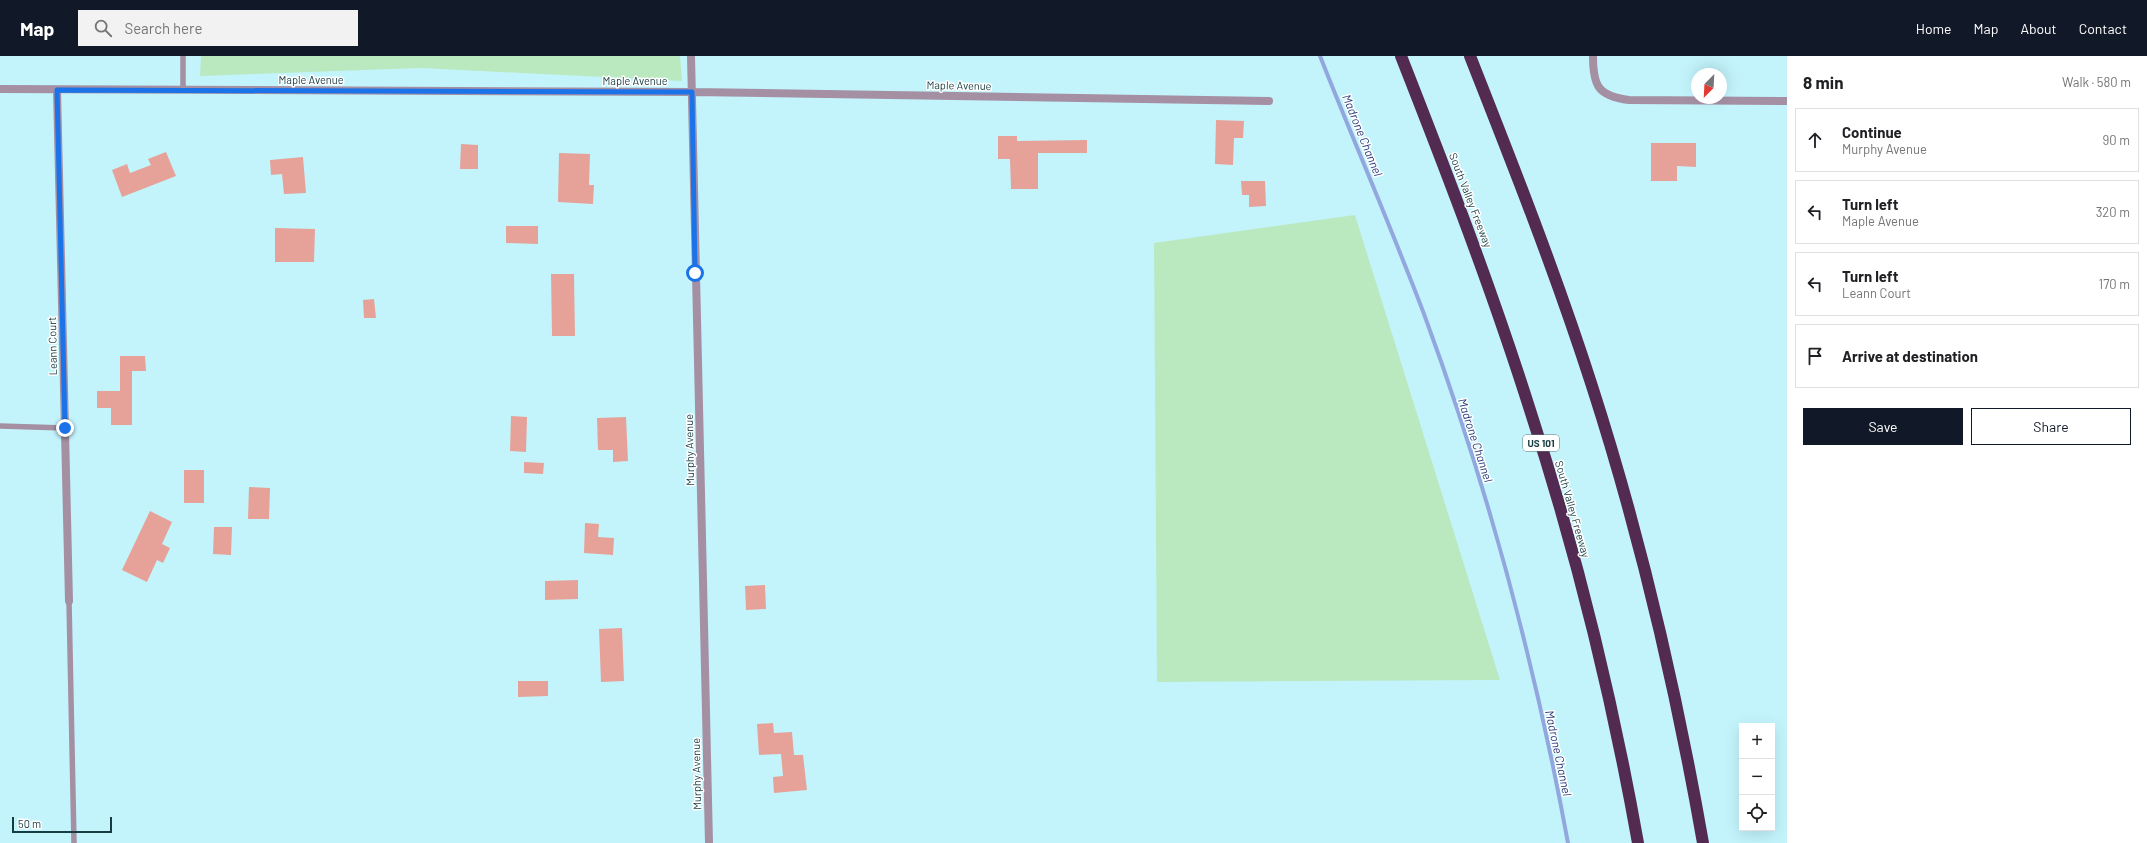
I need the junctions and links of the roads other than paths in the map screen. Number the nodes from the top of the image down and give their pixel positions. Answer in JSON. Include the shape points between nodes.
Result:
{"nodes":[{"id":1,"x":183,"y":56,"type":"edge"},
{"id":2,"x":692,"y":56,"type":"edge"},
{"id":3,"x":1401,"y":56,"type":"edge"},
{"id":4,"x":1470,"y":56,"type":"edge"},
{"id":5,"x":1593,"y":56,"type":"edge"},
{"id":6,"x":0,"y":89,"type":"edge"},
{"id":7,"x":57,"y":90,"type":"junction"},
{"id":8,"x":183,"y":90,"type":"junction"},
{"id":9,"x":692,"y":92,"type":"junction"},
{"id":10,"x":1269,"y":101,"type":"dead end"},
{"id":11,"x":1787,"y":101,"type":"edge"},
{"id":12,"x":0,"y":426,"type":"edge"},
{"id":13,"x":65,"y":428,"type":"junction"},
{"id":14,"x":68,"y":601,"type":"joint"},
{"id":15,"x":74,"y":843,"type":"edge"},
{"id":16,"x":709,"y":843,"type":"edge"},
{"id":17,"x":1638,"y":843,"type":"edge"},
{"id":18,"x":1703,"y":843,"type":"edge"}],
"edges":[{"from":1,"to":8,"type":"lane"},
{"from":2,"to":9,"type":"street","name":"Murphy Avenue"},
{"from":3,"to":17,"type":"highway","name":"South Valley Freeway","number":"US 101","via":[[1474,245],[1531,410],[1555,490],[1597,652]]},
{"from":4,"to":18,"type":"highway","via":[[1535,223],[1592,388],[1639,550],[1681,725]]},
{"from":5,"to":11,"type":"street","via":[[1594,82],[1602,93],[1614,98]]},
{"from":6,"to":7,"type":"street","name":"Maple Avenue"},
{"from":7,"to":8,"type":"street","name":"Maple Avenue"},
{"from":7,"to":13,"type":"street","name":"Leann Court"},
{"from":8,"to":9,"type":"street","name":"Maple Avenue"},
{"from":9,"to":10,"type":"street","name":"Maple Avenue"},
{"from":9,"to":16,"type":"street","name":"Murphy Avenue"},
{"from":12,"to":13,"type":"lane"},
{"from":13,"to":14,"type":"street","name":"Leann Court"},
{"from":14,"to":15,"type":"lane"}]}
